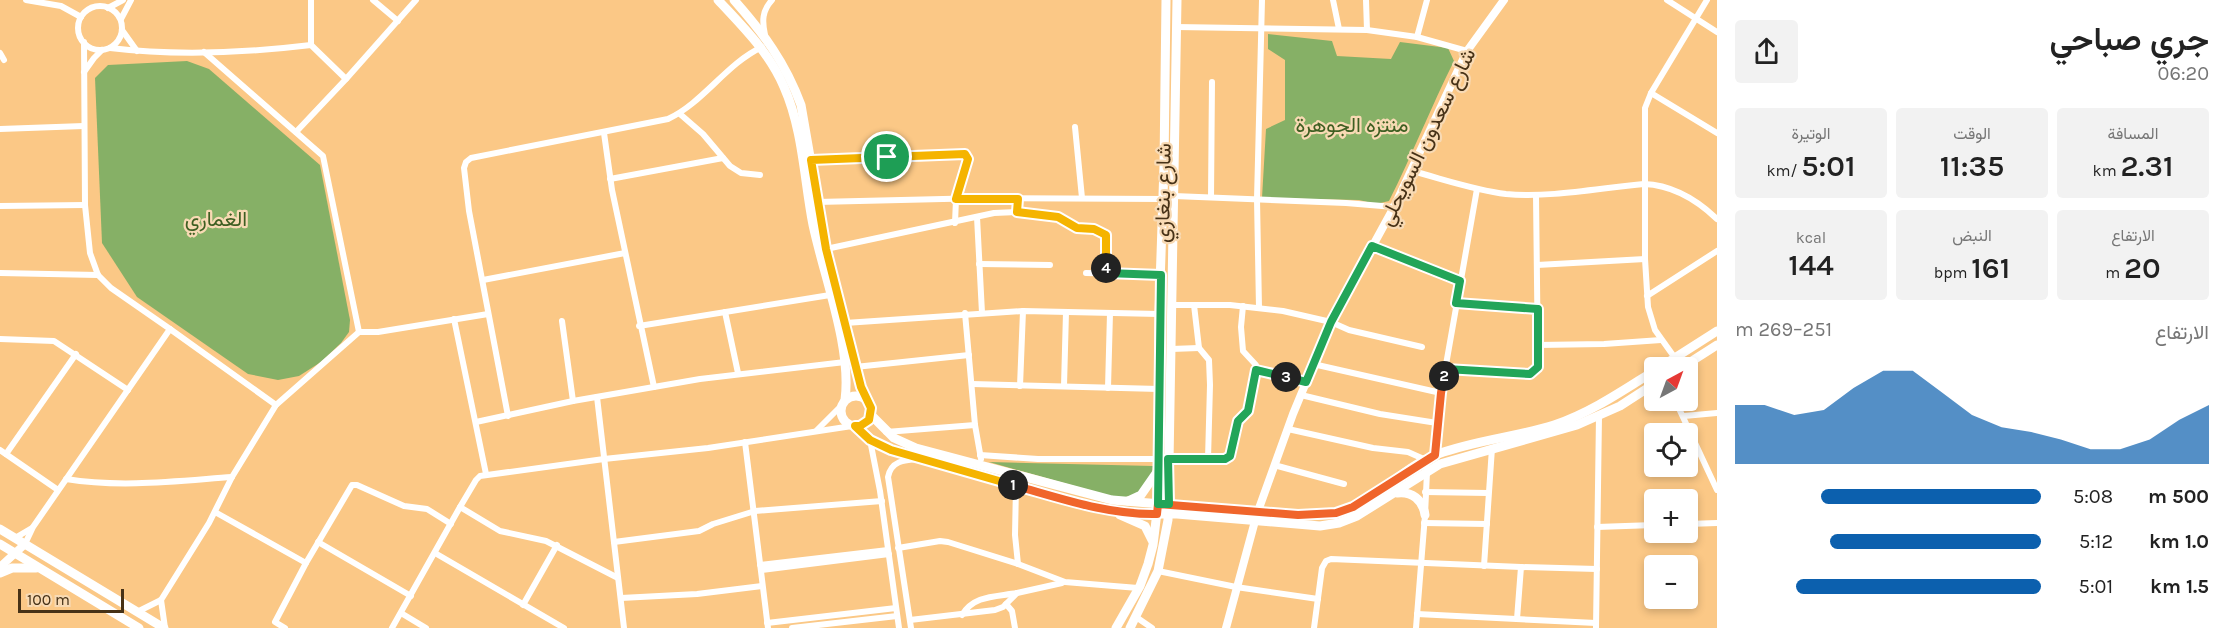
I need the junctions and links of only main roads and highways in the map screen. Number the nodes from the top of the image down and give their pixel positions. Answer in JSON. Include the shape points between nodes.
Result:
{"nodes":[{"id":1,"x":717,"y":0,"type":"edge"},
{"id":2,"x":734,"y":0,"type":"edge"},
{"id":3,"x":1166,"y":0,"type":"edge"},
{"id":4,"x":1177,"y":0,"type":"edge"},
{"id":5,"x":1504,"y":0,"type":"edge"},
{"id":6,"x":1717,"y":331,"type":"edge"},
{"id":7,"x":1717,"y":345,"type":"edge"},
{"id":8,"x":1677,"y":357,"type":"edge"},
{"id":9,"x":1698,"y":357,"type":"edge"},
{"id":10,"x":1644,"y":377,"type":"edge"},
{"id":11,"x":1644,"y":390,"type":"edge"},
{"id":12,"x":865,"y":399,"type":"junction"},
{"id":13,"x":844,"y":402,"type":"junction"},
{"id":14,"x":871,"y":415,"type":"junction"},
{"id":15,"x":853,"y":426,"type":"junction"},
{"id":16,"x":1163,"y":459,"type":"junction"},
{"id":17,"x":1158,"y":470,"type":"junction"},
{"id":18,"x":1394,"y":493,"type":"junction"},
{"id":19,"x":1122,"y":502,"type":"junction"},
{"id":20,"x":1107,"y":509,"type":"junction"},
{"id":21,"x":1157,"y":509,"type":"junction"},
{"id":22,"x":1169,"y":509,"type":"junction"},
{"id":23,"x":1258,"y":511,"type":"junction"},
{"id":24,"x":1424,"y":519,"type":"road end"},
{"id":25,"x":1255,"y":521,"type":"junction"},
{"id":26,"x":0,"y":529,"type":"edge"},
{"id":27,"x":1153,"y":545,"type":"junction"},
{"id":28,"x":1,"y":547,"type":"edge"},
{"id":29,"x":42,"y":570,"type":"junction"},
{"id":30,"x":0,"y":573,"type":"edge"},
{"id":31,"x":139,"y":628,"type":"edge"},
{"id":32,"x":164,"y":628,"type":"edge"},
{"id":33,"x":1116,"y":628,"type":"edge"},
{"id":34,"x":1130,"y":628,"type":"edge"},
{"id":35,"x":1226,"y":628,"type":"edge"}],
"edges":[{"from":1,"to":13,"type":"main road","via":[[761,47],[792,108],[809,206],[845,362]]},
{"from":2,"to":12,"type":"main road","via":[[771,45],[801,105],[826,249]]},
{"from":3,"to":16,"type":"main road","name":"شارع بنغازي","via":[[1159,314]]},
{"from":4,"to":16,"type":"main road","name":"شارع بنغازي","via":[[1171,349]]},
{"from":5,"to":23,"type":"main road","name":"شارع سعدون السويحلي","via":[[1467,51],[1394,207],[1331,322]]},
{"from":6,"to":8,"type":"main road"},
{"from":7,"to":9,"type":"main road"},
{"from":10,"to":23,"type":"main road","via":[[1588,411],[1553,425],[1435,455],[1353,507],[1336,513]]},
{"from":11,"to":18,"type":"main road","via":[[1599,416],[1440,464]]},
{"from":12,"to":13,"type":"main road","via":[[855,396]]},
{"from":12,"to":14,"type":"main road"},
{"from":13,"to":15,"type":"main road","via":[[842,417]]},
{"from":14,"to":15,"type":"main road","via":[[865,424]]},
{"from":14,"to":19,"type":"main road","via":[[894,438],[916,448],[981,460]]},
{"from":15,"to":20,"type":"main road","via":[[891,450]]},
{"from":16,"to":17,"type":"main road","name":"شارع بنغازي"},
{"from":16,"to":22,"type":"main road","name":"شارع بنغازي"},
{"from":17,"to":19,"type":"main road","via":[[1142,495]]},
{"from":17,"to":21,"type":"main road","name":"شارع بنغازي"},
{"from":18,"to":24,"type":"main road","via":[[1412,495],[1420,502]]},
{"from":18,"to":25,"type":"main road","via":[[1339,523],[1303,526]]},
{"from":19,"to":21,"type":"main road"},
{"from":20,"to":21,"type":"main road","via":[[1141,514]]},
{"from":20,"to":27,"type":"main road","via":[[1145,526]]},
{"from":21,"to":22,"type":"main road"},
{"from":21,"to":27,"type":"main road","name":"شارع بنغازي"},
{"from":22,"to":23,"type":"main road"},
{"from":22,"to":25,"type":"main road"},
{"from":22,"to":34,"type":"main road","name":"شارع بنغازي","via":[[1158,571]]},
{"from":25,"to":35,"type":"main road"},
{"from":26,"to":32,"type":"main road"},
{"from":27,"to":33,"type":"main road","name":"شارع بنغازي","via":[[1138,588]]},
{"from":28,"to":29,"type":"main road"},
{"from":29,"to":30,"type":"main road","via":[[21,567]]},
{"from":29,"to":31,"type":"main road"}]}
